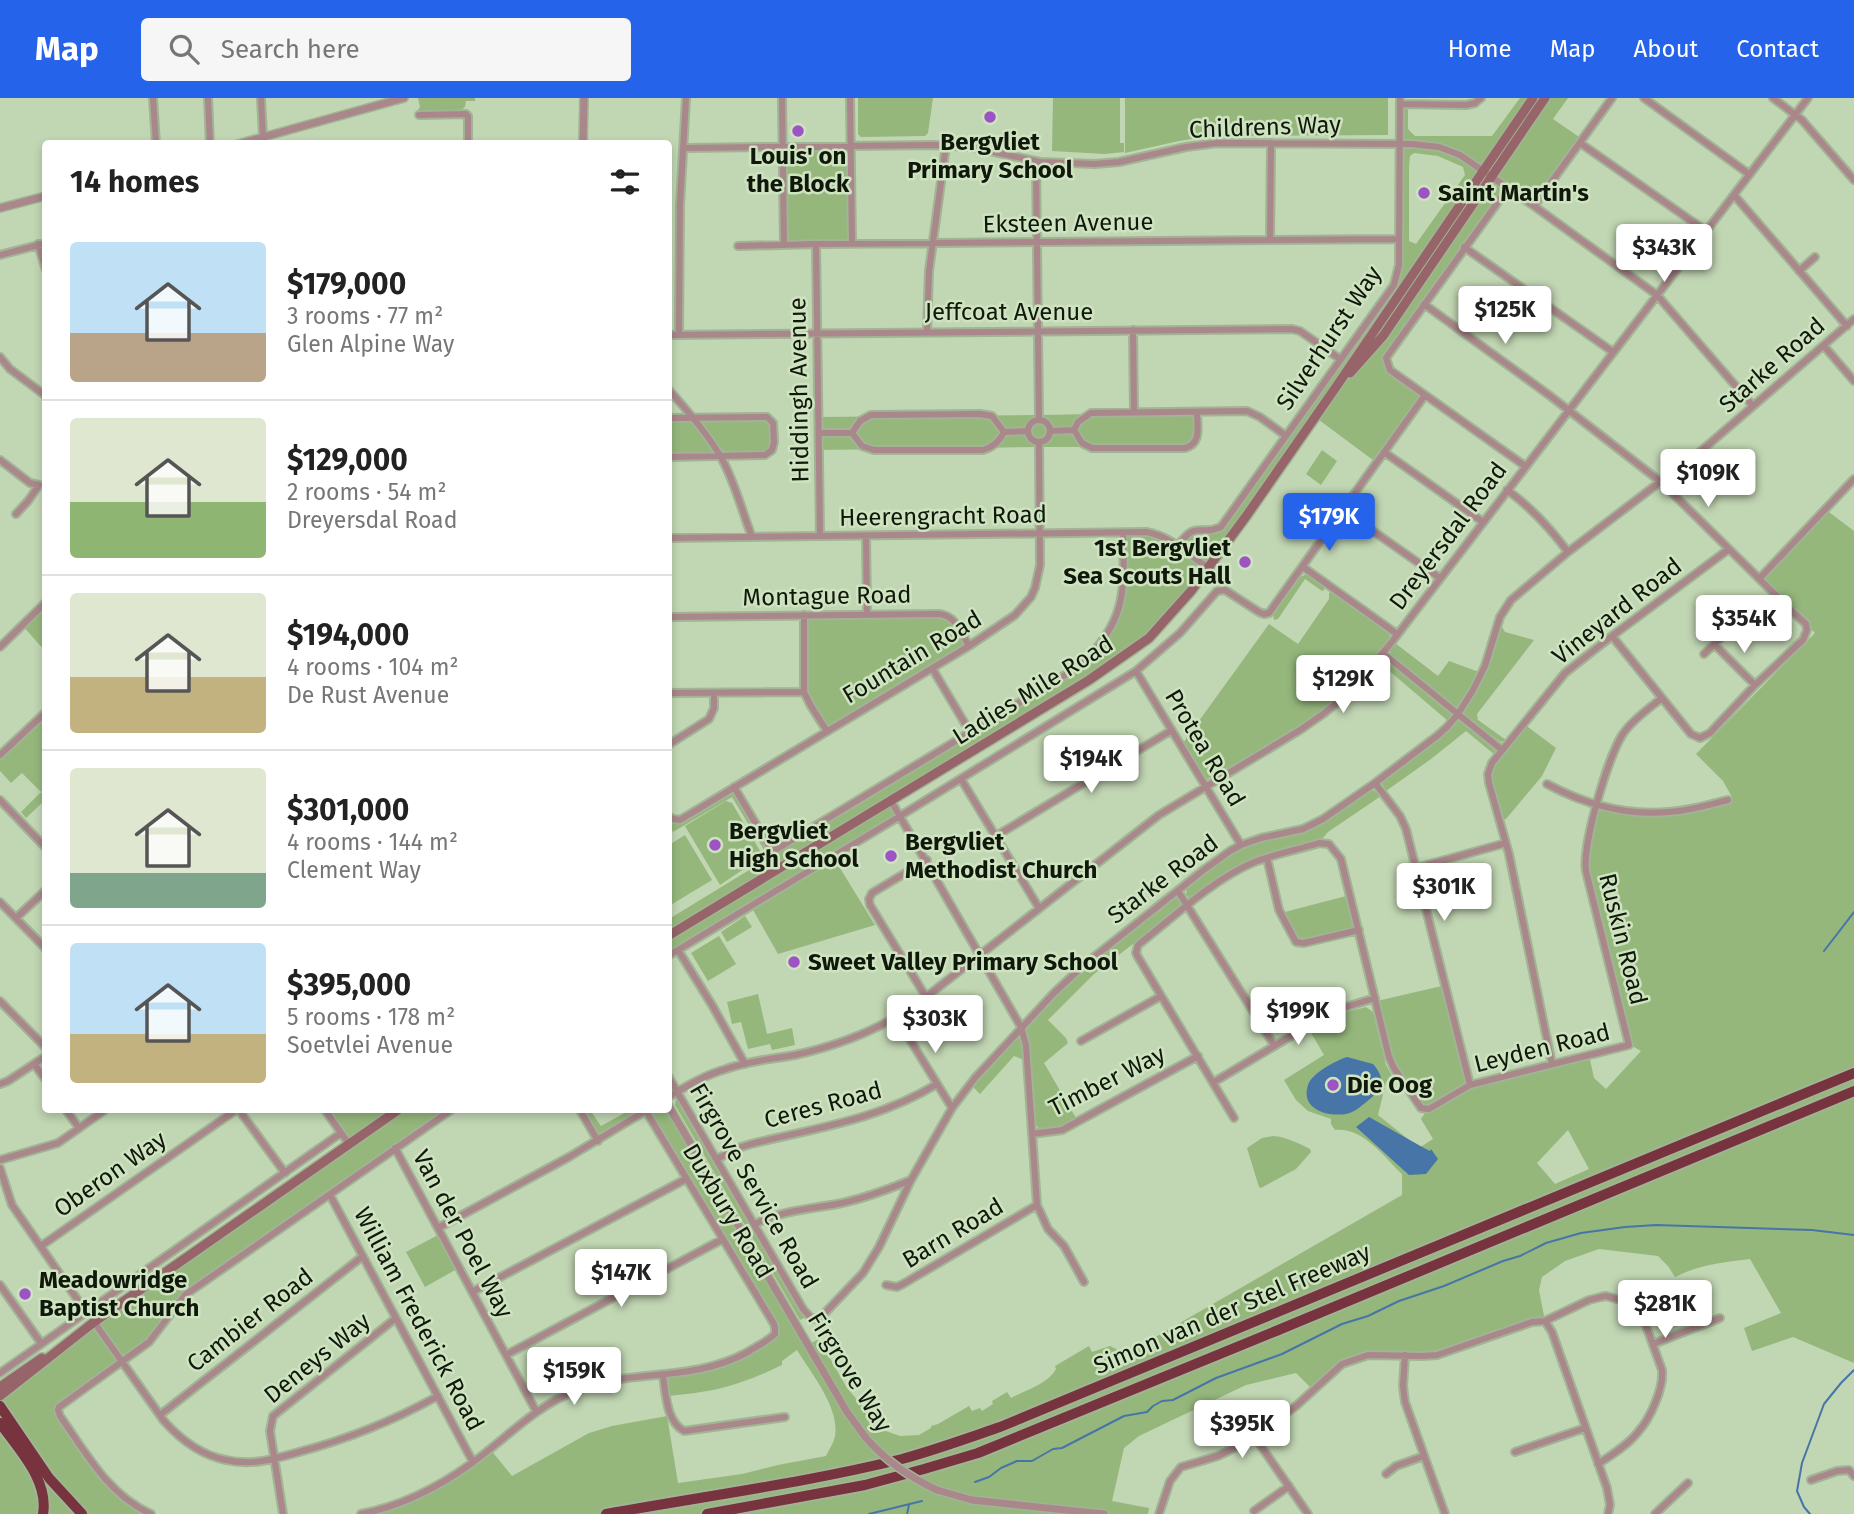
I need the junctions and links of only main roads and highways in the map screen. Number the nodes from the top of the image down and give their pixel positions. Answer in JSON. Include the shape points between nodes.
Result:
{"nodes":[{"id":1,"x":1533,"y":98,"type":"edge"},
{"id":2,"x":1545,"y":98,"type":"edge"},
{"id":3,"x":1488,"y":173,"type":"junction"},
{"id":4,"x":672,"y":934,"type":"edge"},
{"id":5,"x":1854,"y":1073,"type":"edge"},
{"id":6,"x":1854,"y":1091,"type":"edge"},
{"id":7,"x":394,"y":1113,"type":"edge"},
{"id":8,"x":78,"y":1335,"type":"junction"},
{"id":9,"x":0,"y":1387,"type":"edge"},
{"id":10,"x":0,"y":1396,"type":"edge"},
{"id":11,"x":0,"y":1406,"type":"edge"},
{"id":12,"x":0,"y":1423,"type":"edge"},
{"id":13,"x":43,"y":1514,"type":"edge"},
{"id":14,"x":82,"y":1514,"type":"edge"},
{"id":15,"x":606,"y":1514,"type":"edge"},
{"id":16,"x":707,"y":1514,"type":"edge"}],
"edges":[{"from":1,"to":3,"type":"main road","name":"Ladies Mile Road"},
{"from":2,"to":3,"type":"main road","name":"Ladies Mile Road"},
{"from":3,"to":4,"type":"main road","name":"Ladies Mile Road","via":[[1208,568],[1149,638],[1089,680]]},
{"from":5,"to":15,"type":"highway","name":"Simon van der Stel Freeway","via":[[1000,1427],[905,1458],[813,1479]]},
{"from":6,"to":16,"type":"highway","name":"Simon van der Stel Freeway","via":[[978,1453],[874,1482]]},
{"from":7,"to":8,"type":"main road"},
{"from":8,"to":9,"type":"main road"},
{"from":8,"to":10,"type":"main road"},
{"from":11,"to":14,"type":"highway","via":[[49,1478]]},
{"from":12,"to":13,"type":"highway","via":[[36,1477],[44,1499]]}]}
